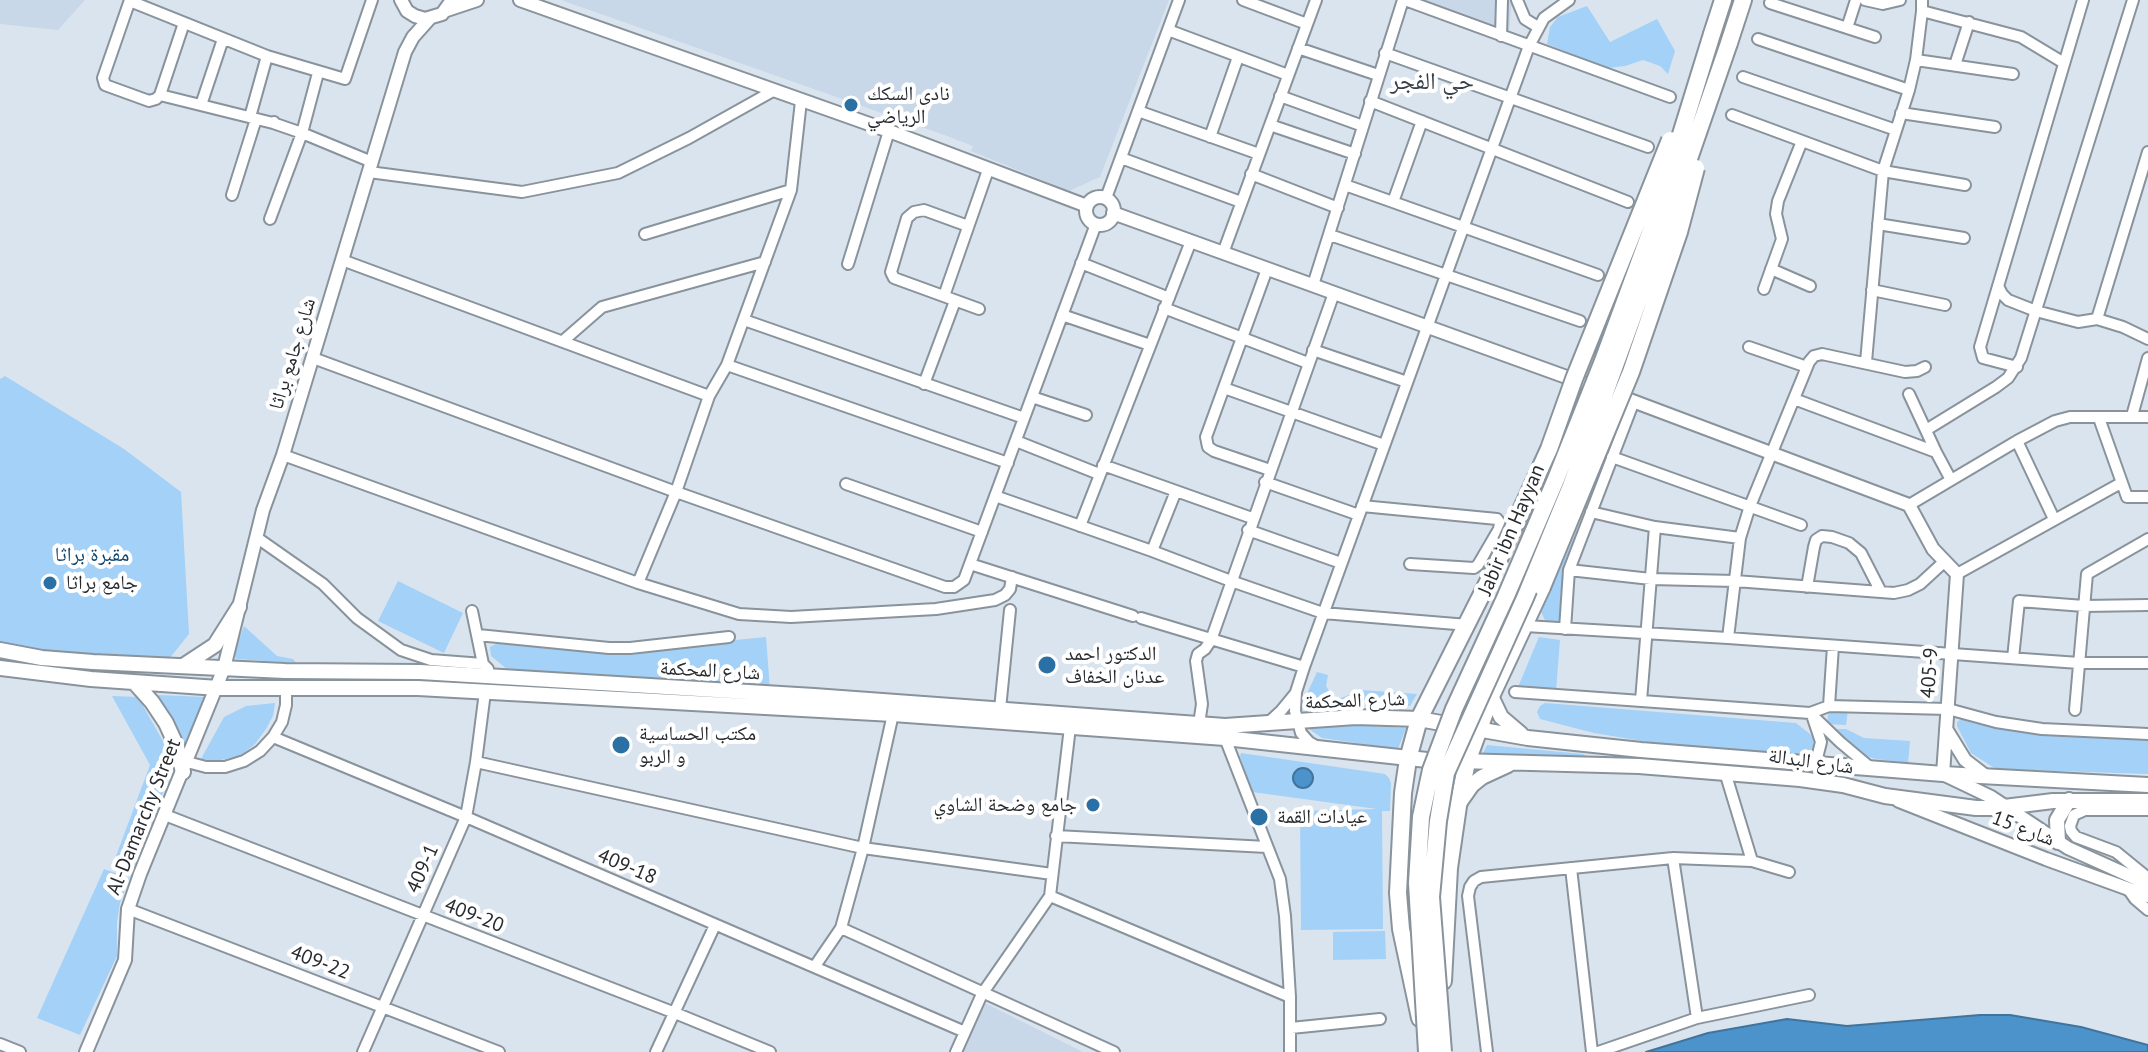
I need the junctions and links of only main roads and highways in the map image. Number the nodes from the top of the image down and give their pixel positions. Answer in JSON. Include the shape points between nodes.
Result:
{"nodes":[{"id":1,"x":1723,"y":0,"type":"edge"},
{"id":2,"x":1743,"y":0,"type":"edge"},
{"id":3,"x":1712,"y":34,"type":"junction"},
{"id":4,"x":1729,"y":43,"type":"junction"},
{"id":5,"x":239,"y":607,"type":"road end"},
{"id":6,"x":0,"y":650,"type":"edge"},
{"id":7,"x":183,"y":666,"type":"junction"},
{"id":8,"x":0,"y":668,"type":"edge"},
{"id":9,"x":486,"y":678,"type":"junction"},
{"id":10,"x":135,"y":683,"type":"junction"},
{"id":11,"x":1491,"y":696,"type":"junction"},
{"id":12,"x":1419,"y":719,"type":"junction"},
{"id":13,"x":1441,"y":723,"type":"dead end"},
{"id":14,"x":1474,"y":729,"type":"junction"},
{"id":15,"x":1528,"y":738,"type":"junction"},
{"id":16,"x":1408,"y":759,"type":"junction"},
{"id":17,"x":1427,"y":760,"type":"dead end"},
{"id":18,"x":1463,"y":762,"type":"junction"},
{"id":19,"x":1519,"y":762,"type":"junction"},
{"id":20,"x":185,"y":767,"type":"road end"},
{"id":21,"x":2148,"y":785,"type":"edge"},
{"id":22,"x":2069,"y":800,"type":"junction"},
{"id":23,"x":2148,"y":801,"type":"edge"},
{"id":24,"x":1458,"y":806,"type":"junction"},
{"id":25,"x":2058,"y":842,"type":"road end"},
{"id":26,"x":1434,"y":1049,"type":"edge"}],
"edges":[{"from":1,"to":3,"type":"main road"},
{"from":2,"to":4,"type":"main road"},
{"from":3,"to":12,"type":"main road","bridge":true,"via":[[1549,449]]},
{"from":3,"to":26,"type":"main road","name":"Jabir ibn Hayyan","bridge":true,"via":[[1653,225],[1603,361],[1431,770],[1421,817],[1417,883]]},
{"from":4,"to":11,"type":"main road","bridge":true,"via":[[1679,232],[1626,385]]},
{"from":4,"to":26,"type":"main road","name":"Jabir ibn Hayyan","bridge":true,"via":[[1571,486],[1446,773],[1431,897]]},
{"from":5,"to":7,"type":"main road","via":[[215,645]]},
{"from":6,"to":7,"type":"main road","name":"شارع المحكمة","via":[[42,658]]},
{"from":7,"to":9,"type":"main road","name":"شارع المحكمة"},
{"from":8,"to":10,"type":"main road","name":"شارع المحكمة"},
{"from":9,"to":10,"type":"main road","name":"شارع المحكمة","via":[[418,688]]},
{"from":9,"to":12,"type":"main road","name":"شارع المحكمة","via":[[1225,726],[1356,717]]},
{"from":9,"to":16,"type":"main road","name":"شارع المحكمة","via":[[1225,738]]},
{"from":10,"to":20,"type":"main road","via":[[166,723]]},
{"from":11,"to":14,"type":"main road"},
{"from":11,"to":15,"type":"main road","via":[[1501,717]]},
{"from":12,"to":13,"type":"main road","name":"شارع المحكمة"},
{"from":12,"to":16,"type":"main road"},
{"from":14,"to":15,"type":"main road","name":"شارع البدالة"},
{"from":14,"to":18,"type":"main road"},
{"from":15,"to":21,"type":"main road","name":"شارع البدالة","via":[[1811,764]]},
{"from":16,"to":17,"type":"main road","name":"شارع المحكمة"},
{"from":16,"to":26,"type":"main road","bridge":true,"via":[[1398,872],[1401,929]]},
{"from":18,"to":19,"type":"main road","name":"شارع البدالة"},
{"from":18,"to":24,"type":"main road"},
{"from":19,"to":22,"type":"main road","name":"شارع البدالة","via":[[1822,781],[1976,808]]},
{"from":19,"to":24,"type":"main road","via":[[1482,777]]},
{"from":22,"to":23,"type":"main road","name":"شارع البدالة"},
{"from":22,"to":25,"type":"main road","via":[[2057,820]]},
{"from":24,"to":26,"type":"main road","bridge":true}]}
